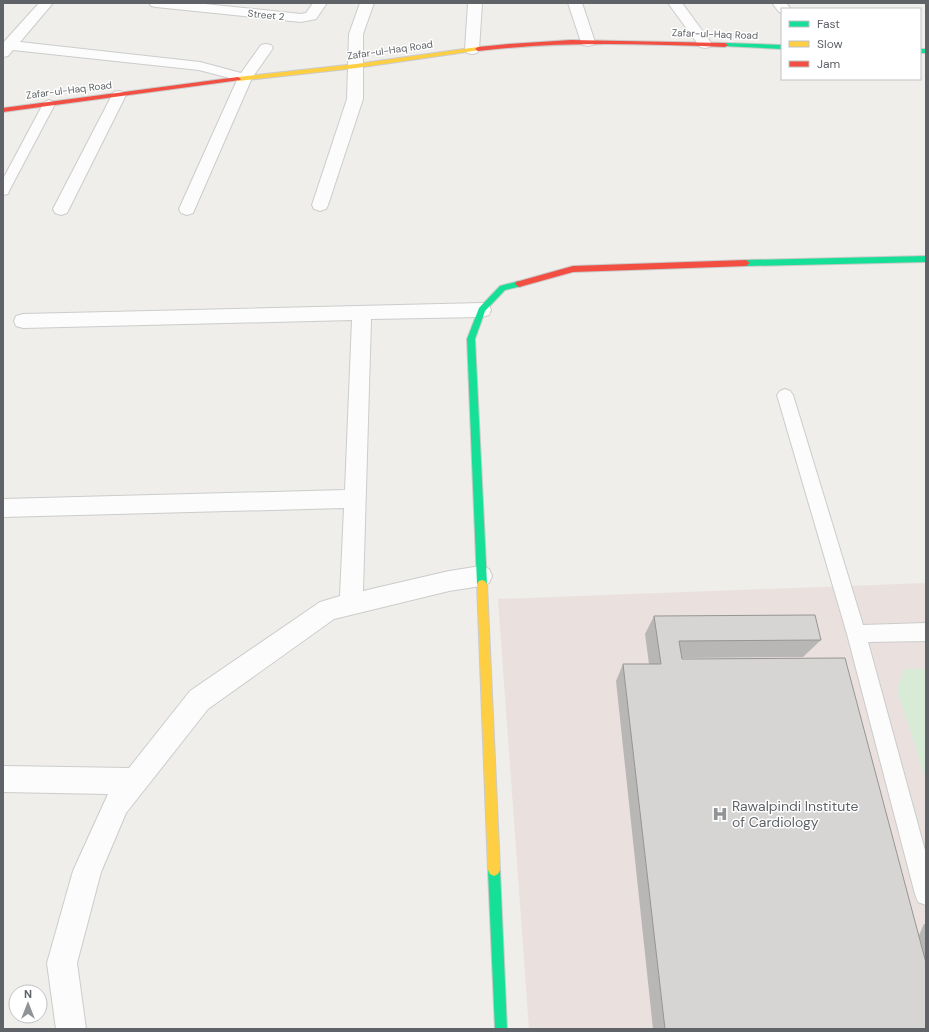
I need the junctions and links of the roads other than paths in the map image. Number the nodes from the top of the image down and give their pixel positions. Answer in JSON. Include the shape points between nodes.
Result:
{"nodes":[{"id":1,"x":46,"y":3,"type":"edge"},
{"id":2,"x":156,"y":3,"type":"edge"},
{"id":3,"x":320,"y":3,"type":"edge"},
{"id":4,"x":367,"y":3,"type":"edge"},
{"id":5,"x":475,"y":3,"type":"edge"},
{"id":6,"x":575,"y":3,"type":"edge"},
{"id":7,"x":675,"y":3,"type":"edge"},
{"id":8,"x":588,"y":42,"type":"junction"},
{"id":9,"x":705,"y":44,"type":"junction"},
{"id":10,"x":781,"y":47,"type":"edge"},
{"id":11,"x":266,"y":48,"type":"dead end"},
{"id":12,"x":6,"y":49,"type":"edge"},
{"id":13,"x":472,"y":50,"type":"junction"},
{"id":14,"x":356,"y":66,"type":"junction"},
{"id":15,"x":245,"y":78,"type":"junction"},
{"id":16,"x":119,"y":95,"type":"junction"},
{"id":17,"x":49,"y":104,"type":"junction"},
{"id":18,"x":3,"y":110,"type":"edge"},
{"id":19,"x":3,"y":191,"type":"edge"},
{"id":20,"x":320,"y":205,"type":"dead end"},
{"id":21,"x":61,"y":209,"type":"dead end"},
{"id":22,"x":187,"y":209,"type":"dead end"},
{"id":23,"x":926,"y":259,"type":"edge"},
{"id":24,"x":482,"y":310,"type":"junction"},
{"id":25,"x":362,"y":312,"type":"junction"},
{"id":26,"x":23,"y":320,"type":"dead end"},
{"id":27,"x":785,"y":394,"type":"dead end"},
{"id":28,"x":355,"y":499,"type":"junction"},
{"id":29,"x":3,"y":508,"type":"edge"},
{"id":30,"x":481,"y":576,"type":"junction"},
{"id":31,"x":351,"y":605,"type":"junction"},
{"id":32,"x":926,"y":632,"type":"edge"},
{"id":33,"x":856,"y":634,"type":"junction"},
{"id":34,"x":3,"y":779,"type":"edge"},
{"id":35,"x":134,"y":782,"type":"junction"},
{"id":36,"x":926,"y":894,"type":"edge"},
{"id":37,"x":71,"y":1029,"type":"edge"},
{"id":38,"x":501,"y":1029,"type":"edge"}],
"edges":[{"from":1,"to":12,"type":"street"},
{"from":2,"to":3,"type":"street","name":"Street 2","via":[[301,18],[311,16]]},
{"from":4,"to":14,"type":"street","via":[[356,34]]},
{"from":5,"to":13,"type":"street"},
{"from":6,"to":8,"type":"street"},
{"from":7,"to":9,"type":"street"},
{"from":8,"to":9,"type":"street","name":"Zafar-ul-Haq Road"},
{"from":8,"to":13,"type":"street","name":"Zafar-ul-Haq Road","via":[[513,44]]},
{"from":9,"to":10,"type":"street","name":"Zafar-ul-Haq Road"},
{"from":11,"to":15,"type":"street"},
{"from":12,"to":15,"type":"street","via":[[200,66]]},
{"from":13,"to":14,"type":"street","name":"Zafar-ul-Haq Road"},
{"from":14,"to":15,"type":"street","name":"Zafar-ul-Haq Road"},
{"from":14,"to":20,"type":"street","via":[[355,99]]},
{"from":15,"to":16,"type":"street","name":"Zafar-ul-Haq Road"},
{"from":15,"to":22,"type":"street"},
{"from":16,"to":17,"type":"street","name":"Zafar-ul-Haq Road"},
{"from":16,"to":21,"type":"street"},
{"from":17,"to":18,"type":"street","name":"Zafar-ul-Haq Road"},
{"from":17,"to":19,"type":"lane"},
{"from":23,"to":24,"type":"street","via":[[573,269],[503,288]]},
{"from":24,"to":25,"type":"street"},
{"from":24,"to":30,"type":"street","via":[[471,339]]},
{"from":25,"to":26,"type":"street"},
{"from":25,"to":28,"type":"street"},
{"from":27,"to":33,"type":"lane"},
{"from":28,"to":29,"type":"street"},
{"from":28,"to":31,"type":"street"},
{"from":30,"to":31,"type":"street","via":[[449,581]]},
{"from":30,"to":38,"type":"street"},
{"from":31,"to":35,"type":"street","via":[[328,610],[199,700]]},
{"from":32,"to":33,"type":"lane"},
{"from":33,"to":36,"type":"lane"},
{"from":34,"to":35,"type":"street"},
{"from":35,"to":37,"type":"street","via":[[117,804],[87,871],[62,963]]}]}
